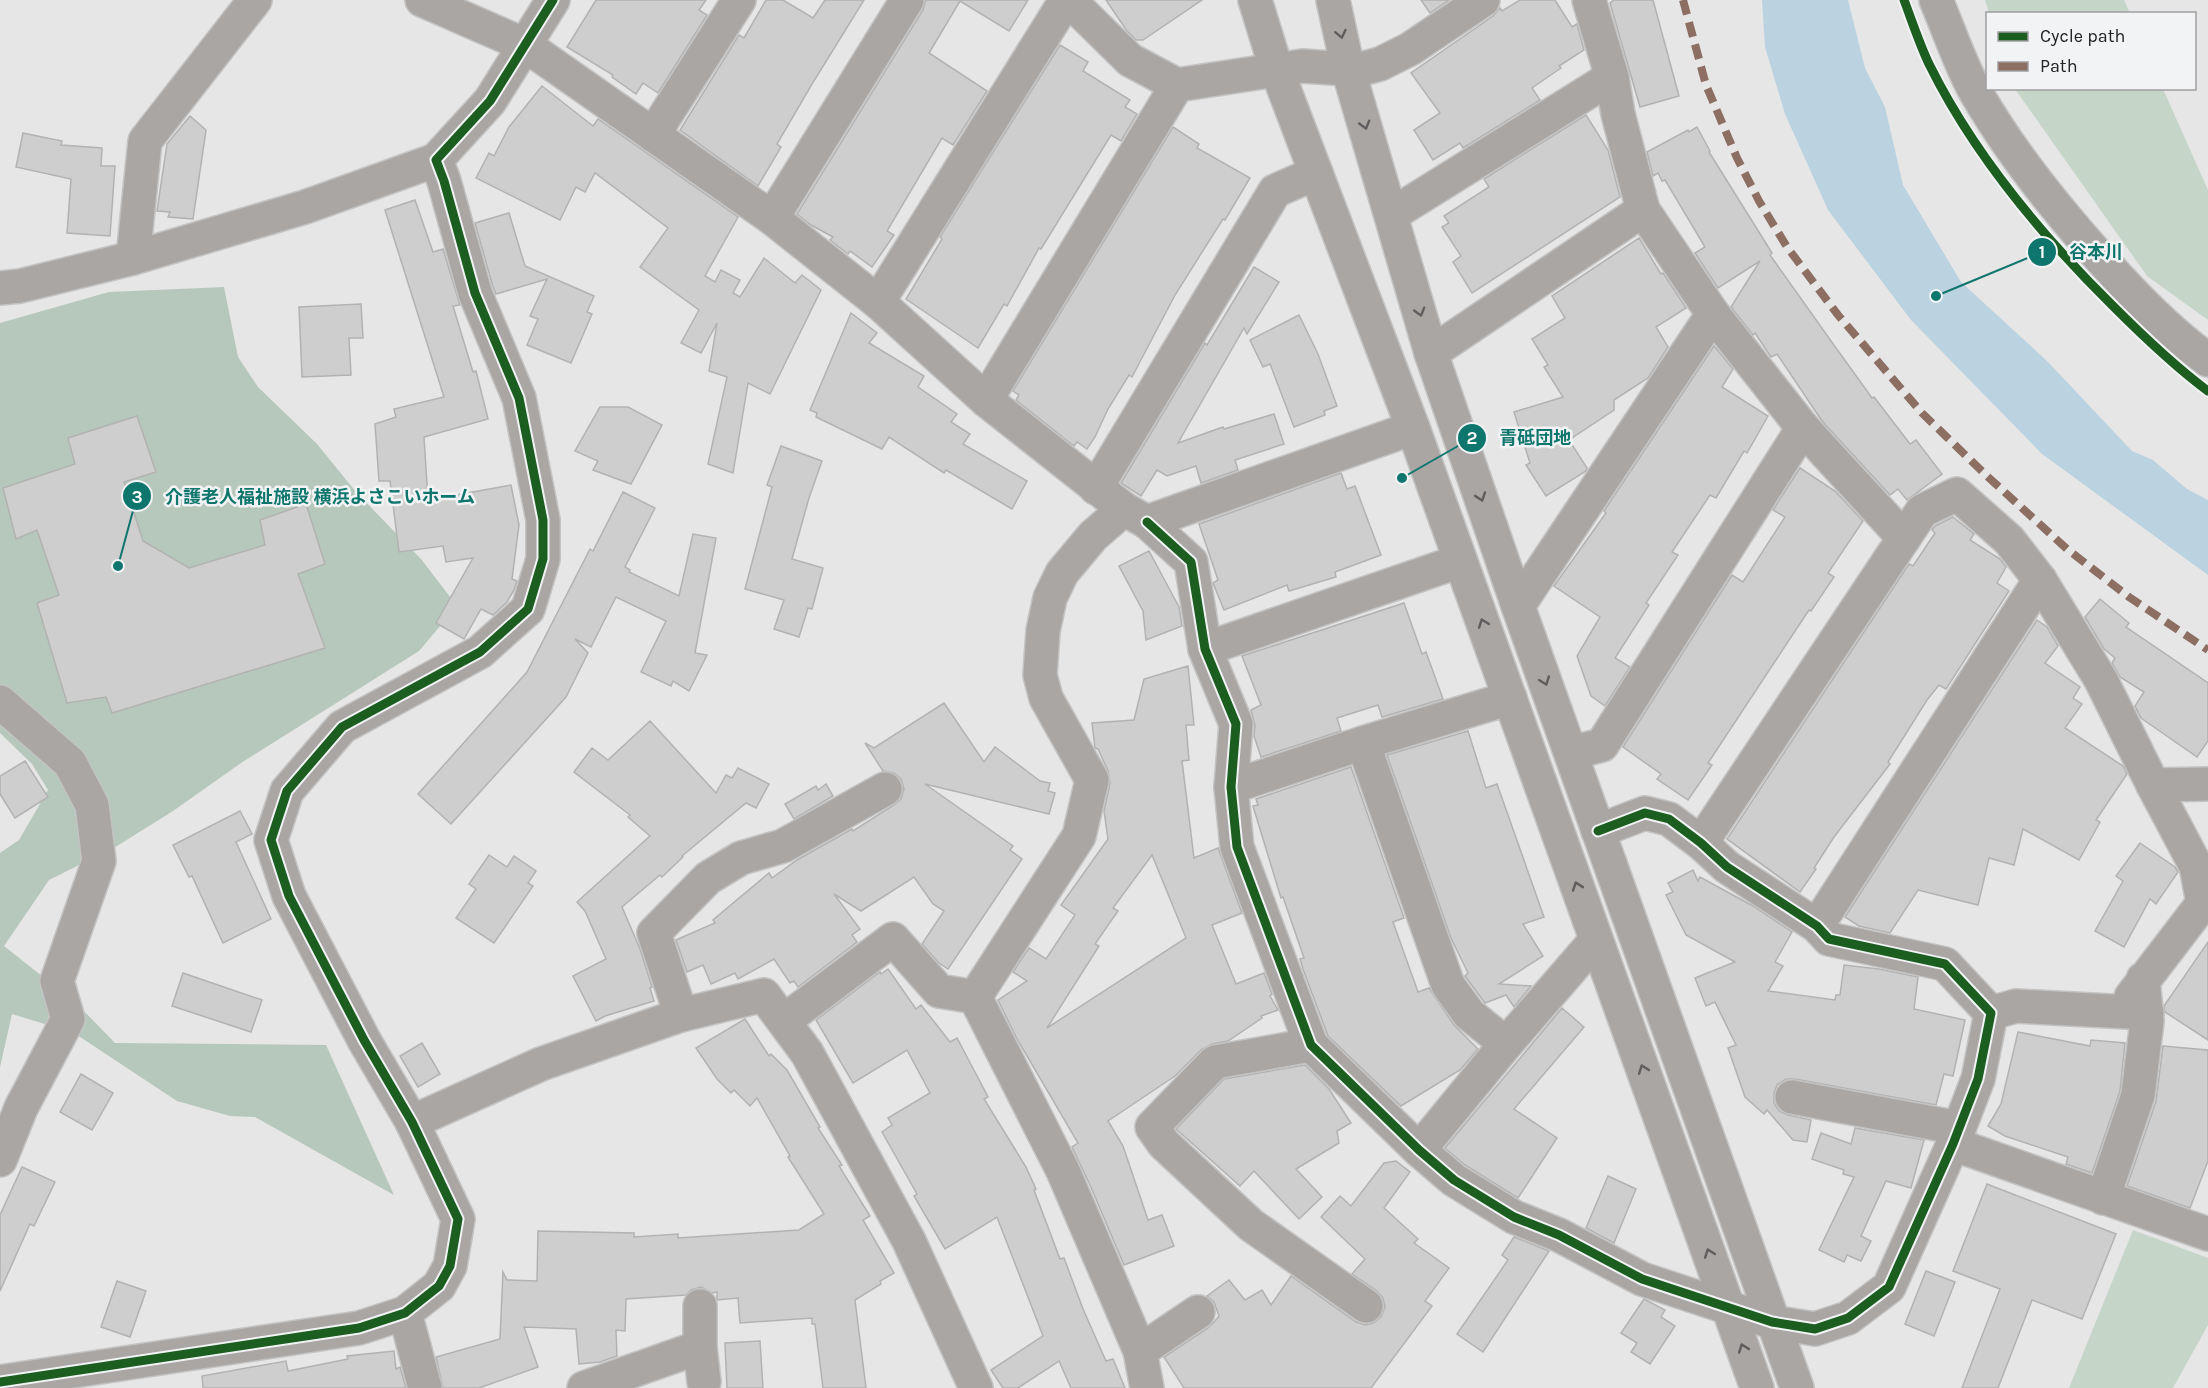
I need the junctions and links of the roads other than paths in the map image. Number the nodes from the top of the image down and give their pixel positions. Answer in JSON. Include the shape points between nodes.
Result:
{"nodes":[{"id":1,"x":255,"y":0,"type":"edge"},
{"id":2,"x":422,"y":0,"type":"edge"},
{"id":3,"x":553,"y":0,"type":"edge"},
{"id":4,"x":739,"y":0,"type":"edge"},
{"id":5,"x":907,"y":0,"type":"edge"},
{"id":6,"x":1068,"y":0,"type":"edge"},
{"id":7,"x":1255,"y":0,"type":"edge"},
{"id":8,"x":1333,"y":0,"type":"edge"},
{"id":9,"x":1483,"y":0,"type":"edge"},
{"id":10,"x":1589,"y":0,"type":"edge"},
{"id":11,"x":1936,"y":0,"type":"edge"},
{"id":12,"x":525,"y":45,"type":"junction"},
{"id":13,"x":1276,"y":68,"type":"junction"},
{"id":14,"x":1348,"y":69,"type":"junction"},
{"id":15,"x":1612,"y":77,"type":"junction"},
{"id":16,"x":1177,"y":85,"type":"junction"},
{"id":17,"x":653,"y":135,"type":"junction"},
{"id":18,"x":436,"y":160,"type":"junction"},
{"id":19,"x":1316,"y":172,"type":"junction"},
{"id":20,"x":1642,"y":210,"type":"junction"},
{"id":21,"x":1391,"y":215,"type":"junction"},
{"id":22,"x":772,"y":218,"type":"junction"},
{"id":23,"x":133,"y":258,"type":"junction"},
{"id":24,"x":0,"y":288,"type":"edge"},
{"id":25,"x":878,"y":302,"type":"junction"},
{"id":26,"x":1713,"y":314,"type":"junction"},
{"id":27,"x":1431,"y":352,"type":"junction"},
{"id":28,"x":2208,"y":360,"type":"edge"},
{"id":29,"x":986,"y":400,"type":"junction"},
{"id":30,"x":1413,"y":428,"type":"junction"},
{"id":31,"x":1803,"y":428,"type":"junction"},
{"id":32,"x":1096,"y":488,"type":"junction"},
{"id":33,"x":1135,"y":515,"type":"junction"},
{"id":34,"x":1904,"y":538,"type":"junction"},
{"id":35,"x":1460,"y":561,"type":"junction"},
{"id":36,"x":2040,"y":580,"type":"junction"},
{"id":37,"x":1518,"y":606,"type":"junction"},
{"id":38,"x":1205,"y":649,"type":"junction"},
{"id":39,"x":1510,"y":698,"type":"junction"},
{"id":40,"x":0,"y":702,"type":"edge"},
{"id":41,"x":1363,"y":743,"type":"junction"},
{"id":42,"x":1571,"y":753,"type":"junction"},
{"id":43,"x":2208,"y":784,"type":"edge"},
{"id":44,"x":2153,"y":785,"type":"junction"},
{"id":45,"x":1231,"y":788,"type":"junction"},
{"id":46,"x":885,"y":789,"type":"dead end"},
{"id":47,"x":1598,"y":831,"type":"junction"},
{"id":48,"x":1701,"y":843,"type":"junction"},
{"id":49,"x":2205,"y":905,"type":"edge"},
{"id":50,"x":1817,"y":926,"type":"junction"},
{"id":51,"x":1596,"y":940,"type":"junction"},
{"id":52,"x":975,"y":997,"type":"junction"},
{"id":53,"x":1991,"y":1013,"type":"junction"},
{"id":54,"x":2134,"y":1013,"type":"junction"},
{"id":55,"x":681,"y":1015,"type":"junction"},
{"id":56,"x":784,"y":1022,"type":"junction"},
{"id":57,"x":1506,"y":1044,"type":"junction"},
{"id":58,"x":1311,"y":1045,"type":"junction"},
{"id":59,"x":1792,"y":1097,"type":"dead end"},
{"id":60,"x":411,"y":1122,"type":"junction"},
{"id":61,"x":1956,"y":1136,"type":"junction"},
{"id":62,"x":1419,"y":1150,"type":"junction"},
{"id":63,"x":0,"y":1160,"type":"edge"},
{"id":64,"x":2103,"y":1198,"type":"junction"},
{"id":65,"x":2206,"y":1226,"type":"edge"},
{"id":66,"x":700,"y":1306,"type":"dead end"},
{"id":67,"x":1366,"y":1306,"type":"dead end"},
{"id":68,"x":1729,"y":1308,"type":"junction"},
{"id":69,"x":405,"y":1312,"type":"junction"},
{"id":70,"x":1198,"y":1312,"type":"dead end"},
{"id":71,"x":1772,"y":1322,"type":"junction"},
{"id":72,"x":700,"y":1347,"type":"junction"},
{"id":73,"x":1140,"y":1351,"type":"junction"},
{"id":74,"x":0,"y":1382,"type":"edge"},
{"id":75,"x":704,"y":1382,"type":"dead end"},
{"id":76,"x":425,"y":1388,"type":"edge"},
{"id":77,"x":584,"y":1388,"type":"edge"},
{"id":78,"x":976,"y":1388,"type":"edge"},
{"id":79,"x":1147,"y":1388,"type":"edge"},
{"id":80,"x":1758,"y":1388,"type":"edge"},
{"id":81,"x":1797,"y":1388,"type":"edge"}],
"edges":[{"from":1,"to":23,"type":"street","via":[[145,141]]},
{"from":2,"to":12,"type":"street"},
{"from":3,"to":12,"type":"street"},
{"from":4,"to":17,"type":"street"},
{"from":5,"to":22,"type":"street"},
{"from":6,"to":16,"type":"street","via":[[1130,60]]},
{"from":6,"to":25,"type":"street"},
{"from":7,"to":13,"type":"street"},
{"from":8,"to":14,"type":"street","one_way":true},
{"from":9,"to":14,"type":"street","via":[[1395,58]]},
{"from":10,"to":15,"type":"street"},
{"from":11,"to":28,"type":"street","via":[[1976,94],[2058,212],[2125,286]]},
{"from":12,"to":17,"type":"street"},
{"from":12,"to":18,"type":"street","via":[[490,101]]},
{"from":13,"to":14,"type":"street"},
{"from":13,"to":16,"type":"street"},
{"from":13,"to":19,"type":"street"},
{"from":14,"to":21,"type":"street","one_way":true},
{"from":15,"to":20,"type":"street"},
{"from":15,"to":21,"type":"street"},
{"from":16,"to":29,"type":"street"},
{"from":17,"to":22,"type":"street"},
{"from":18,"to":23,"type":"street","via":[[305,207]]},
{"from":18,"to":60,"type":"street","via":[[475,293],[519,398],[543,520],[543,559],[528,609],[480,652],[342,727],[287,790],[270,840],[289,896]]},
{"from":19,"to":30,"type":"street"},
{"from":19,"to":32,"type":"street","via":[[1275,191]]},
{"from":20,"to":26,"type":"street"},
{"from":20,"to":27,"type":"street"},
{"from":21,"to":27,"type":"street","one_way":true},
{"from":22,"to":25,"type":"street"},
{"from":23,"to":24,"type":"street"},
{"from":25,"to":29,"type":"street"},
{"from":26,"to":31,"type":"street"},
{"from":26,"to":37,"type":"street"},
{"from":27,"to":37,"type":"street","one_way":true},
{"from":29,"to":32,"type":"street"},
{"from":30,"to":33,"type":"street"},
{"from":30,"to":35,"type":"street"},
{"from":31,"to":34,"type":"street"},
{"from":31,"to":42,"type":"street","via":[[1602,745]]},
{"from":32,"to":33,"type":"street"},
{"from":33,"to":38,"type":"street","via":[[1191,562]]},
{"from":33,"to":52,"type":"street","via":[[1093,536],[1062,573],[1050,598],[1040,675],[1046,698],[1092,780],[1079,836]]},
{"from":34,"to":36,"type":"street","via":[[1922,511],[1957,494],[2009,540]]},
{"from":34,"to":48,"type":"street"},
{"from":35,"to":38,"type":"street"},
{"from":39,"to":35,"type":"street","one_way":true},
{"from":36,"to":44,"type":"street","via":[[2101,680]]},
{"from":36,"to":50,"type":"street"},
{"from":37,"to":42,"type":"street","one_way":true},
{"from":38,"to":45,"type":"street","via":[[1236,724]]},
{"from":39,"to":41,"type":"street"},
{"from":51,"to":39,"type":"street","one_way":true},
{"from":40,"to":63,"type":"street","via":[[70,763],[92,805],[99,861],[57,981],[68,1019],[21,1108]]},
{"from":41,"to":45,"type":"street"},
{"from":41,"to":57,"type":"street","via":[[1448,985],[1469,1014]]},
{"from":42,"to":47,"type":"street"},
{"from":43,"to":44,"type":"street"},
{"from":44,"to":49,"type":"street","via":[[2196,866]]},
{"from":45,"to":58,"type":"street","via":[[1237,847]]},
{"from":46,"to":55,"type":"street","via":[[783,846],[741,858],[708,878],[654,933]]},
{"from":47,"to":48,"type":"street","via":[[1645,813],[1669,819]]},
{"from":47,"to":71,"type":"street"},
{"from":48,"to":50,"type":"street","via":[[1727,867]]},
{"from":49,"to":54,"type":"street","via":[[2143,979]]},
{"from":50,"to":53,"type":"street","via":[[1829,939],[1945,964]]},
{"from":51,"to":57,"type":"street"},
{"from":68,"to":51,"type":"street","one_way":true},
{"from":52,"to":56,"type":"street","via":[[939,991],[892,939]]},
{"from":52,"to":73,"type":"street","via":[[1063,1171]]},
{"from":53,"to":54,"type":"street","via":[[2016,1006]]},
{"from":53,"to":61,"type":"street","via":[[1978,1079]]},
{"from":54,"to":64,"type":"street","via":[[2148,1022],[2138,1095]]},
{"from":55,"to":56,"type":"street","via":[[764,995]]},
{"from":55,"to":60,"type":"street","via":[[542,1064]]},
{"from":56,"to":78,"type":"street","via":[[807,1053],[909,1241]]},
{"from":57,"to":62,"type":"street"},
{"from":58,"to":62,"type":"street"},
{"from":58,"to":67,"type":"street","via":[[1215,1062],[1152,1127],[1164,1144],[1251,1225]]},
{"from":59,"to":61,"type":"street"},
{"from":60,"to":69,"type":"street","via":[[458,1219],[450,1266],[439,1286]]},
{"from":61,"to":64,"type":"street"},
{"from":61,"to":71,"type":"street","via":[[1889,1287],[1848,1318],[1815,1329]]},
{"from":62,"to":68,"type":"street","via":[[1454,1180],[1514,1217],[1559,1235],[1642,1279]]},
{"from":64,"to":65,"type":"street"},
{"from":66,"to":72,"type":"street"},
{"from":68,"to":71,"type":"street"},
{"from":80,"to":68,"type":"street","one_way":true},
{"from":69,"to":74,"type":"street","via":[[359,1328]]},
{"from":69,"to":76,"type":"street"},
{"from":70,"to":73,"type":"street"},
{"from":71,"to":81,"type":"street"},
{"from":72,"to":75,"type":"street"},
{"from":72,"to":77,"type":"street"},
{"from":73,"to":79,"type":"street"}]}
